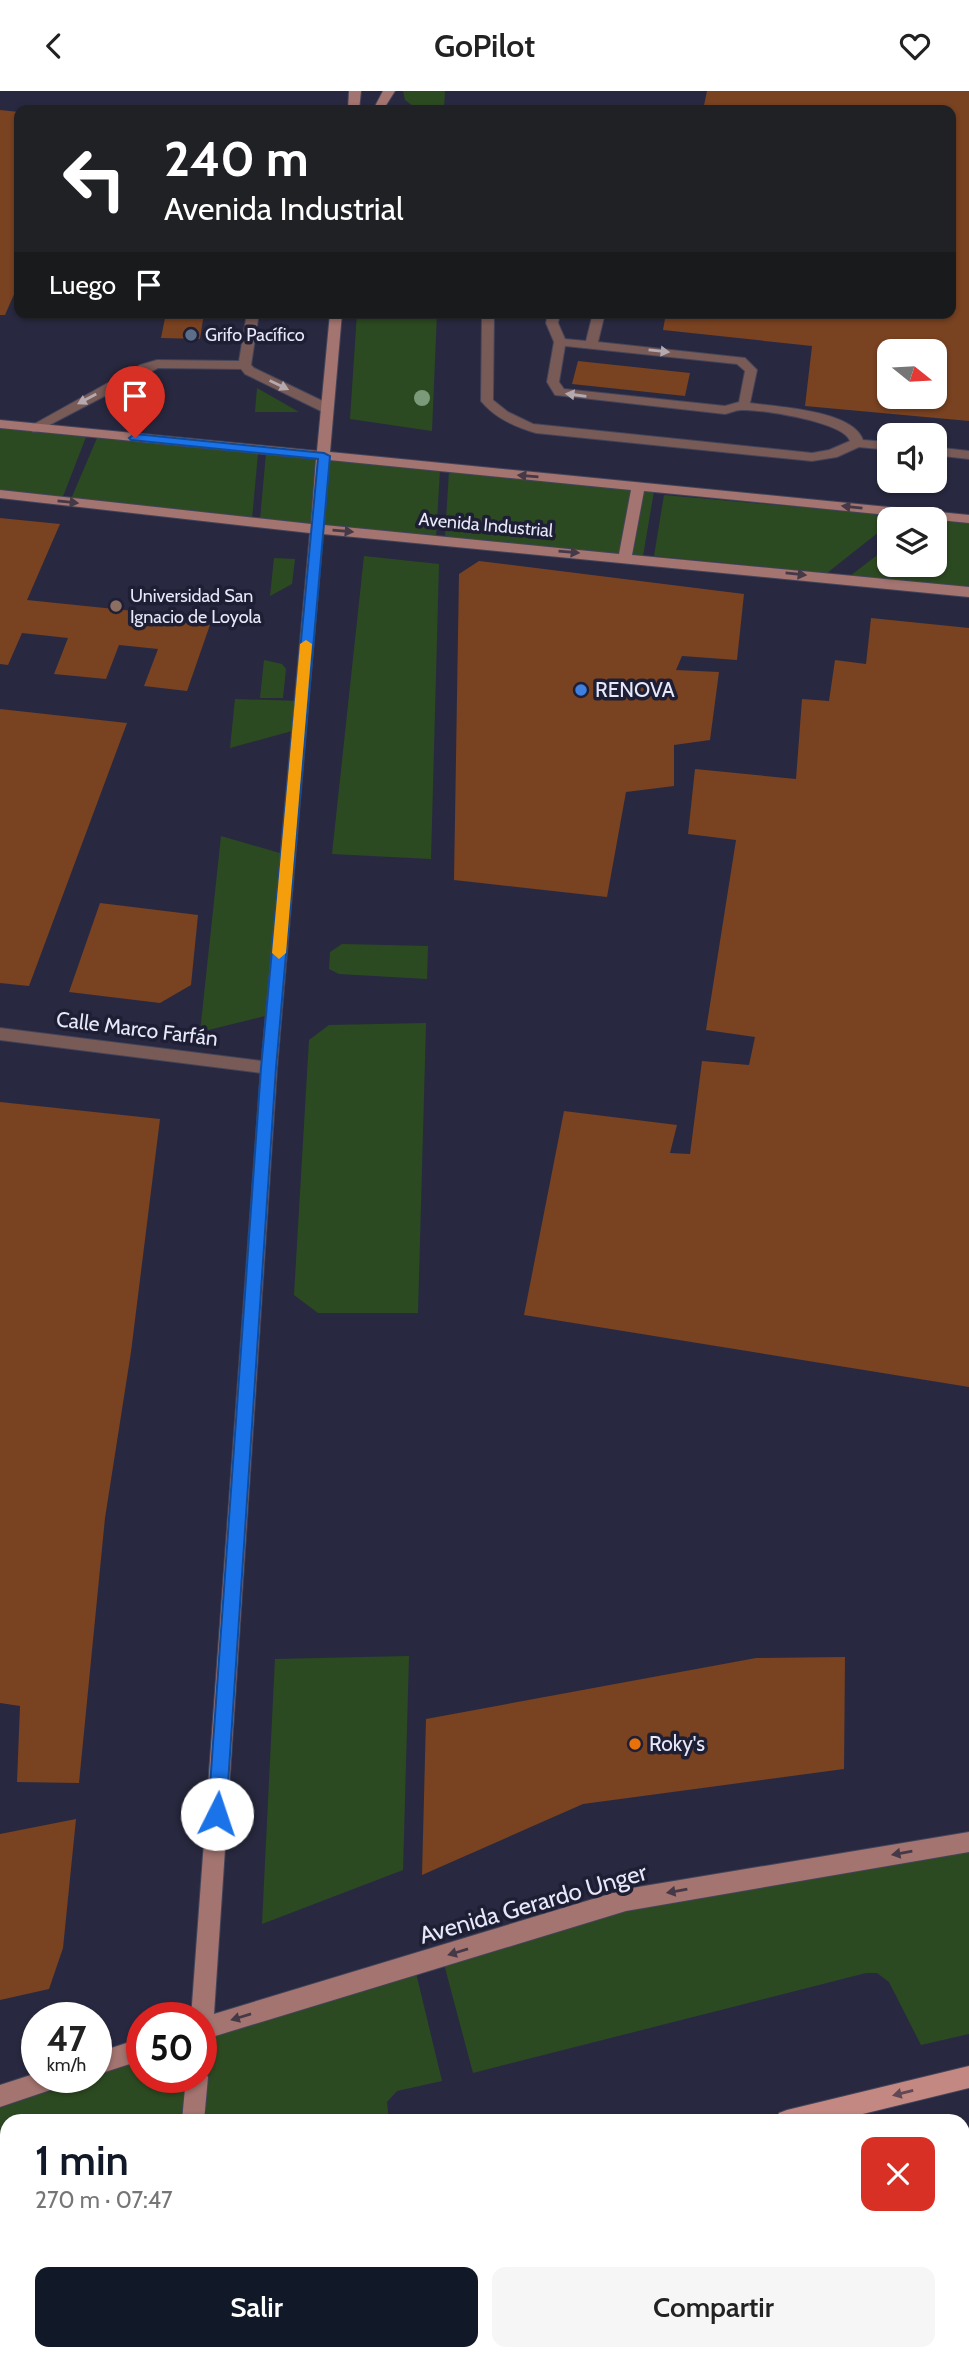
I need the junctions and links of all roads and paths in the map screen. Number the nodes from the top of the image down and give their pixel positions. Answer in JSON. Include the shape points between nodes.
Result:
{"nodes":[{"id":1,"x":252,"y":319,"type":"edge"},
{"id":2,"x":336,"y":319,"type":"edge"},
{"id":3,"x":488,"y":319,"type":"edge"},
{"id":4,"x":553,"y":319,"type":"edge"},
{"id":5,"x":597,"y":319,"type":"edge"},
{"id":6,"x":560,"y":342,"type":"junction"},
{"id":7,"x":591,"y":344,"type":"junction"},
{"id":8,"x":245,"y":365,"type":"junction"},
{"id":9,"x":742,"y":406,"type":"junction"},
{"id":10,"x":328,"y":409,"type":"junction"},
{"id":11,"x":0,"y":424,"type":"edge"},
{"id":12,"x":33,"y":428,"type":"junction"},
{"id":13,"x":857,"y":443,"type":"junction"},
{"id":14,"x":877,"y":445,"type":"edge"},
{"id":15,"x":947,"y":452,"type":"edge"},
{"id":16,"x":969,"y":455,"type":"edge"},
{"id":17,"x":324,"y":456,"type":"junction"},
{"id":18,"x":638,"y":487,"type":"junction"},
{"id":19,"x":0,"y":494,"type":"edge"},
{"id":20,"x":969,"y":519,"type":"edge"},
{"id":21,"x":316,"y":529,"type":"junction"},
{"id":22,"x":625,"y":557,"type":"junction"},
{"id":23,"x":969,"y":591,"type":"edge"},
{"id":24,"x":0,"y":1034,"type":"edge"},
{"id":25,"x":269,"y":1068,"type":"junction"},
{"id":26,"x":969,"y":1842,"type":"edge"},
{"id":27,"x":204,"y":2002,"type":"edge"},
{"id":28,"x":217,"y":2024,"type":"edge"},
{"id":29,"x":969,"y":2077,"type":"edge"},
{"id":30,"x":21,"y":2090,"type":"edge"},
{"id":31,"x":197,"y":2093,"type":"edge"},
{"id":32,"x":0,"y":2097,"type":"edge"},
{"id":33,"x":195,"y":2114,"type":"edge"},
{"id":34,"x":816,"y":2114,"type":"edge"}],
"edges":[{"from":1,"to":8,"type":"street"},
{"from":2,"to":10,"type":"main road"},
{"from":3,"to":13,"type":"street","via":[[487,401],[522,425],[812,457]]},
{"from":4,"to":6,"type":"street"},
{"from":5,"to":7,"type":"street"},
{"from":6,"to":7,"type":"street"},
{"from":9,"to":6,"type":"street","one_way":true,"via":[[725,410],[567,394],[553,382]]},
{"from":7,"to":9,"type":"street","one_way":true,"via":[[741,361],[751,370]]},
{"from":8,"to":10,"type":"street","one_way":true},
{"from":8,"to":12,"type":"street","one_way":true,"via":[[157,364]]},
{"from":9,"to":13,"type":"street","via":[[836,422],[855,435]]},
{"from":10,"to":17,"type":"main road"},
{"from":11,"to":12,"type":"main road"},
{"from":12,"to":17,"type":"main road"},
{"from":13,"to":14,"type":"street"},
{"from":15,"to":16,"type":"street"},
{"from":18,"to":17,"type":"main road","one_way":true},
{"from":17,"to":21,"type":"main road"},
{"from":20,"to":18,"type":"main road","one_way":true},
{"from":18,"to":22,"type":"main road"},
{"from":19,"to":21,"type":"main road","name":"Avenida Industrial","one_way":true},
{"from":21,"to":22,"type":"main road","name":"Avenida Industrial","one_way":true},
{"from":21,"to":25,"type":"main road"},
{"from":22,"to":23,"type":"main road","name":"Avenida Industrial","one_way":true},
{"from":24,"to":25,"type":"street","name":"Calle Marco Farfán"},
{"from":25,"to":27,"type":"main road"},
{"from":26,"to":28,"type":"main road","name":"Avenida Gerardo Unger","one_way":true,"via":[[626,1900]]},
{"from":29,"to":34,"type":"main road","one_way":true},
{"from":30,"to":32,"type":"main road"},
{"from":31,"to":33,"type":"main road"}]}
